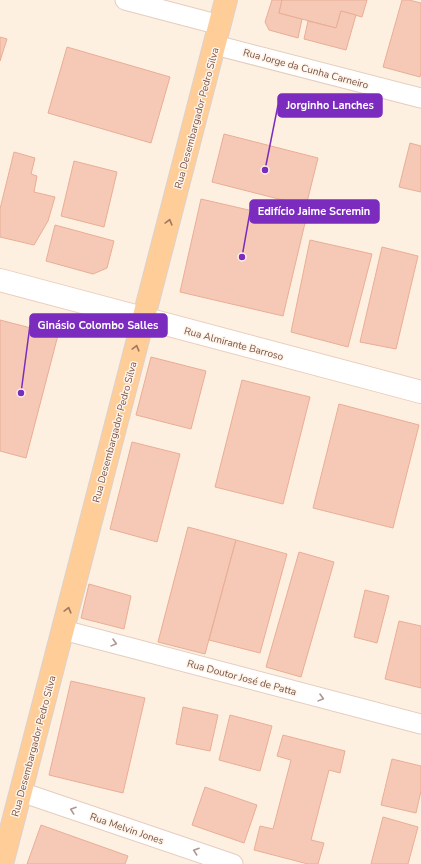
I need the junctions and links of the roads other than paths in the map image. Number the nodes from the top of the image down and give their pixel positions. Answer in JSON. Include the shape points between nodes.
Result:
{"nodes":[{"id":1,"x":125,"y":0,"type":"edge"},
{"id":2,"x":226,"y":0,"type":"edge"},
{"id":3,"x":217,"y":35,"type":"junction"},
{"id":4,"x":421,"y":98,"type":"edge"},
{"id":5,"x":0,"y":280,"type":"edge"},
{"id":6,"x":143,"y":319,"type":"junction"},
{"id":7,"x":421,"y":392,"type":"edge"},
{"id":8,"x":63,"y":630,"type":"junction"},
{"id":9,"x":421,"y":724,"type":"edge"},
{"id":10,"x":20,"y":792,"type":"junction"},
{"id":11,"x":2,"y":864,"type":"edge"},
{"id":12,"x":233,"y":864,"type":"edge"}],
"edges":[{"from":1,"to":3,"type":"street","name":"Rua Jorge da Cunha Carneiro"},
{"from":2,"to":3,"type":"main road","name":"Rua Desembargador Pedro Silva"},
{"from":3,"to":4,"type":"street","name":"Rua Jorge da Cunha Carneiro"},
{"from":6,"to":3,"type":"main road","name":"Rua Desembargador Pedro Silva","one_way":true},
{"from":5,"to":6,"type":"main road","name":"Rua Almirante Barroso"},
{"from":6,"to":7,"type":"main road","name":"Rua Almirante Barroso"},
{"from":8,"to":6,"type":"main road","name":"Rua Desembargador Pedro Silva","one_way":true},
{"from":8,"to":9,"type":"street","name":"Rua Doutor José de Patta","one_way":true},
{"from":8,"to":10,"type":"main road","name":"Rua Desembargador Pedro Silva"},
{"from":10,"to":11,"type":"main road","name":"Rua Desembargador Pedro Silva"},
{"from":12,"to":10,"type":"street","name":"Rua Melvin Jones","one_way":true}]}
